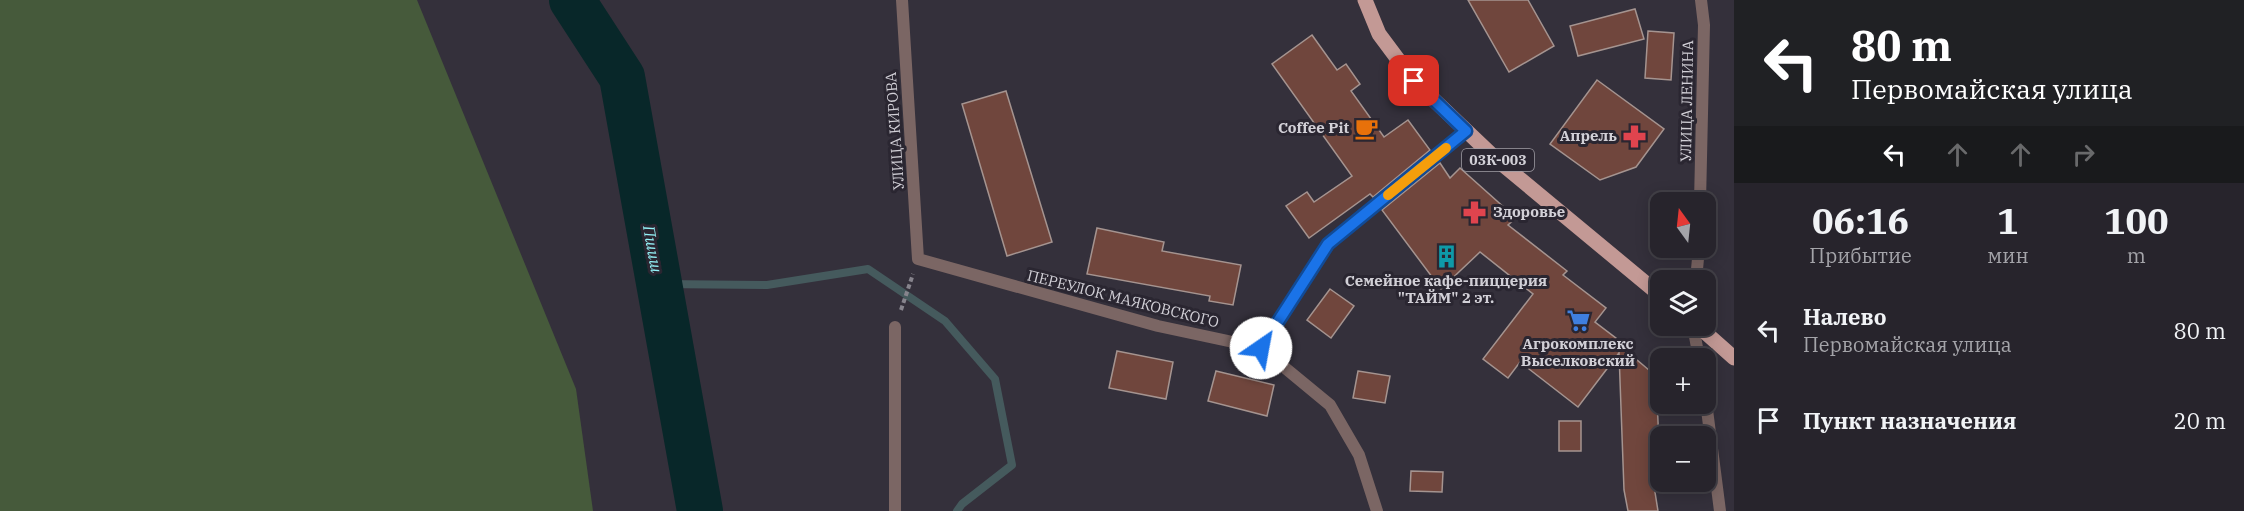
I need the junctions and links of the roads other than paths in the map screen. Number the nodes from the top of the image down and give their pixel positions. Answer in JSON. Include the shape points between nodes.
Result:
{"nodes":[{"id":1,"x":902,"y":0,"type":"edge"},
{"id":2,"x":1365,"y":0,"type":"edge"},
{"id":3,"x":1701,"y":0,"type":"edge"},
{"id":4,"x":1466,"y":131,"type":"junction"},
{"id":5,"x":1700,"y":192,"type":"edge"},
{"id":6,"x":918,"y":260,"type":"joint"},
{"id":7,"x":1650,"y":287,"type":"edge"},
{"id":8,"x":895,"y":327,"type":"road end"},
{"id":9,"x":1707,"y":336,"type":"edge"},
{"id":10,"x":1261,"y":348,"type":"junction"},
{"id":11,"x":1734,"y":358,"type":"edge"},
{"id":12,"x":1708,"y":414,"type":"edge"},
{"id":13,"x":895,"y":511,"type":"edge"},
{"id":14,"x":1377,"y":511,"type":"edge"},
{"id":15,"x":1720,"y":511,"type":"edge"}],
"edges":[{"from":1,"to":6,"type":"street","name":"УЛИЦА КИРОВА"},
{"from":2,"to":4,"type":"main road","number":"03К-003","via":[[1379,34],[1414,81]]},
{"from":3,"to":5,"type":"street","name":"УЛИЦА ЛЕНИНА","via":[[1704,25]]},
{"from":4,"to":7,"type":"main road","number":"03К-003"},
{"from":4,"to":10,"type":"street","via":[[1328,244]]},
{"from":6,"to":10,"type":"street","name":"ПЕРЕУЛОК МАЯКОВСКОГО","via":[[1158,326]]},
{"from":8,"to":13,"type":"street"},
{"from":9,"to":11,"type":"main road"},
{"from":10,"to":14,"type":"street","name":"ПЕРЕУЛОК МАЯКОВСКОГО","via":[[1330,405],[1359,455]]},
{"from":12,"to":15,"type":"street"}]}
